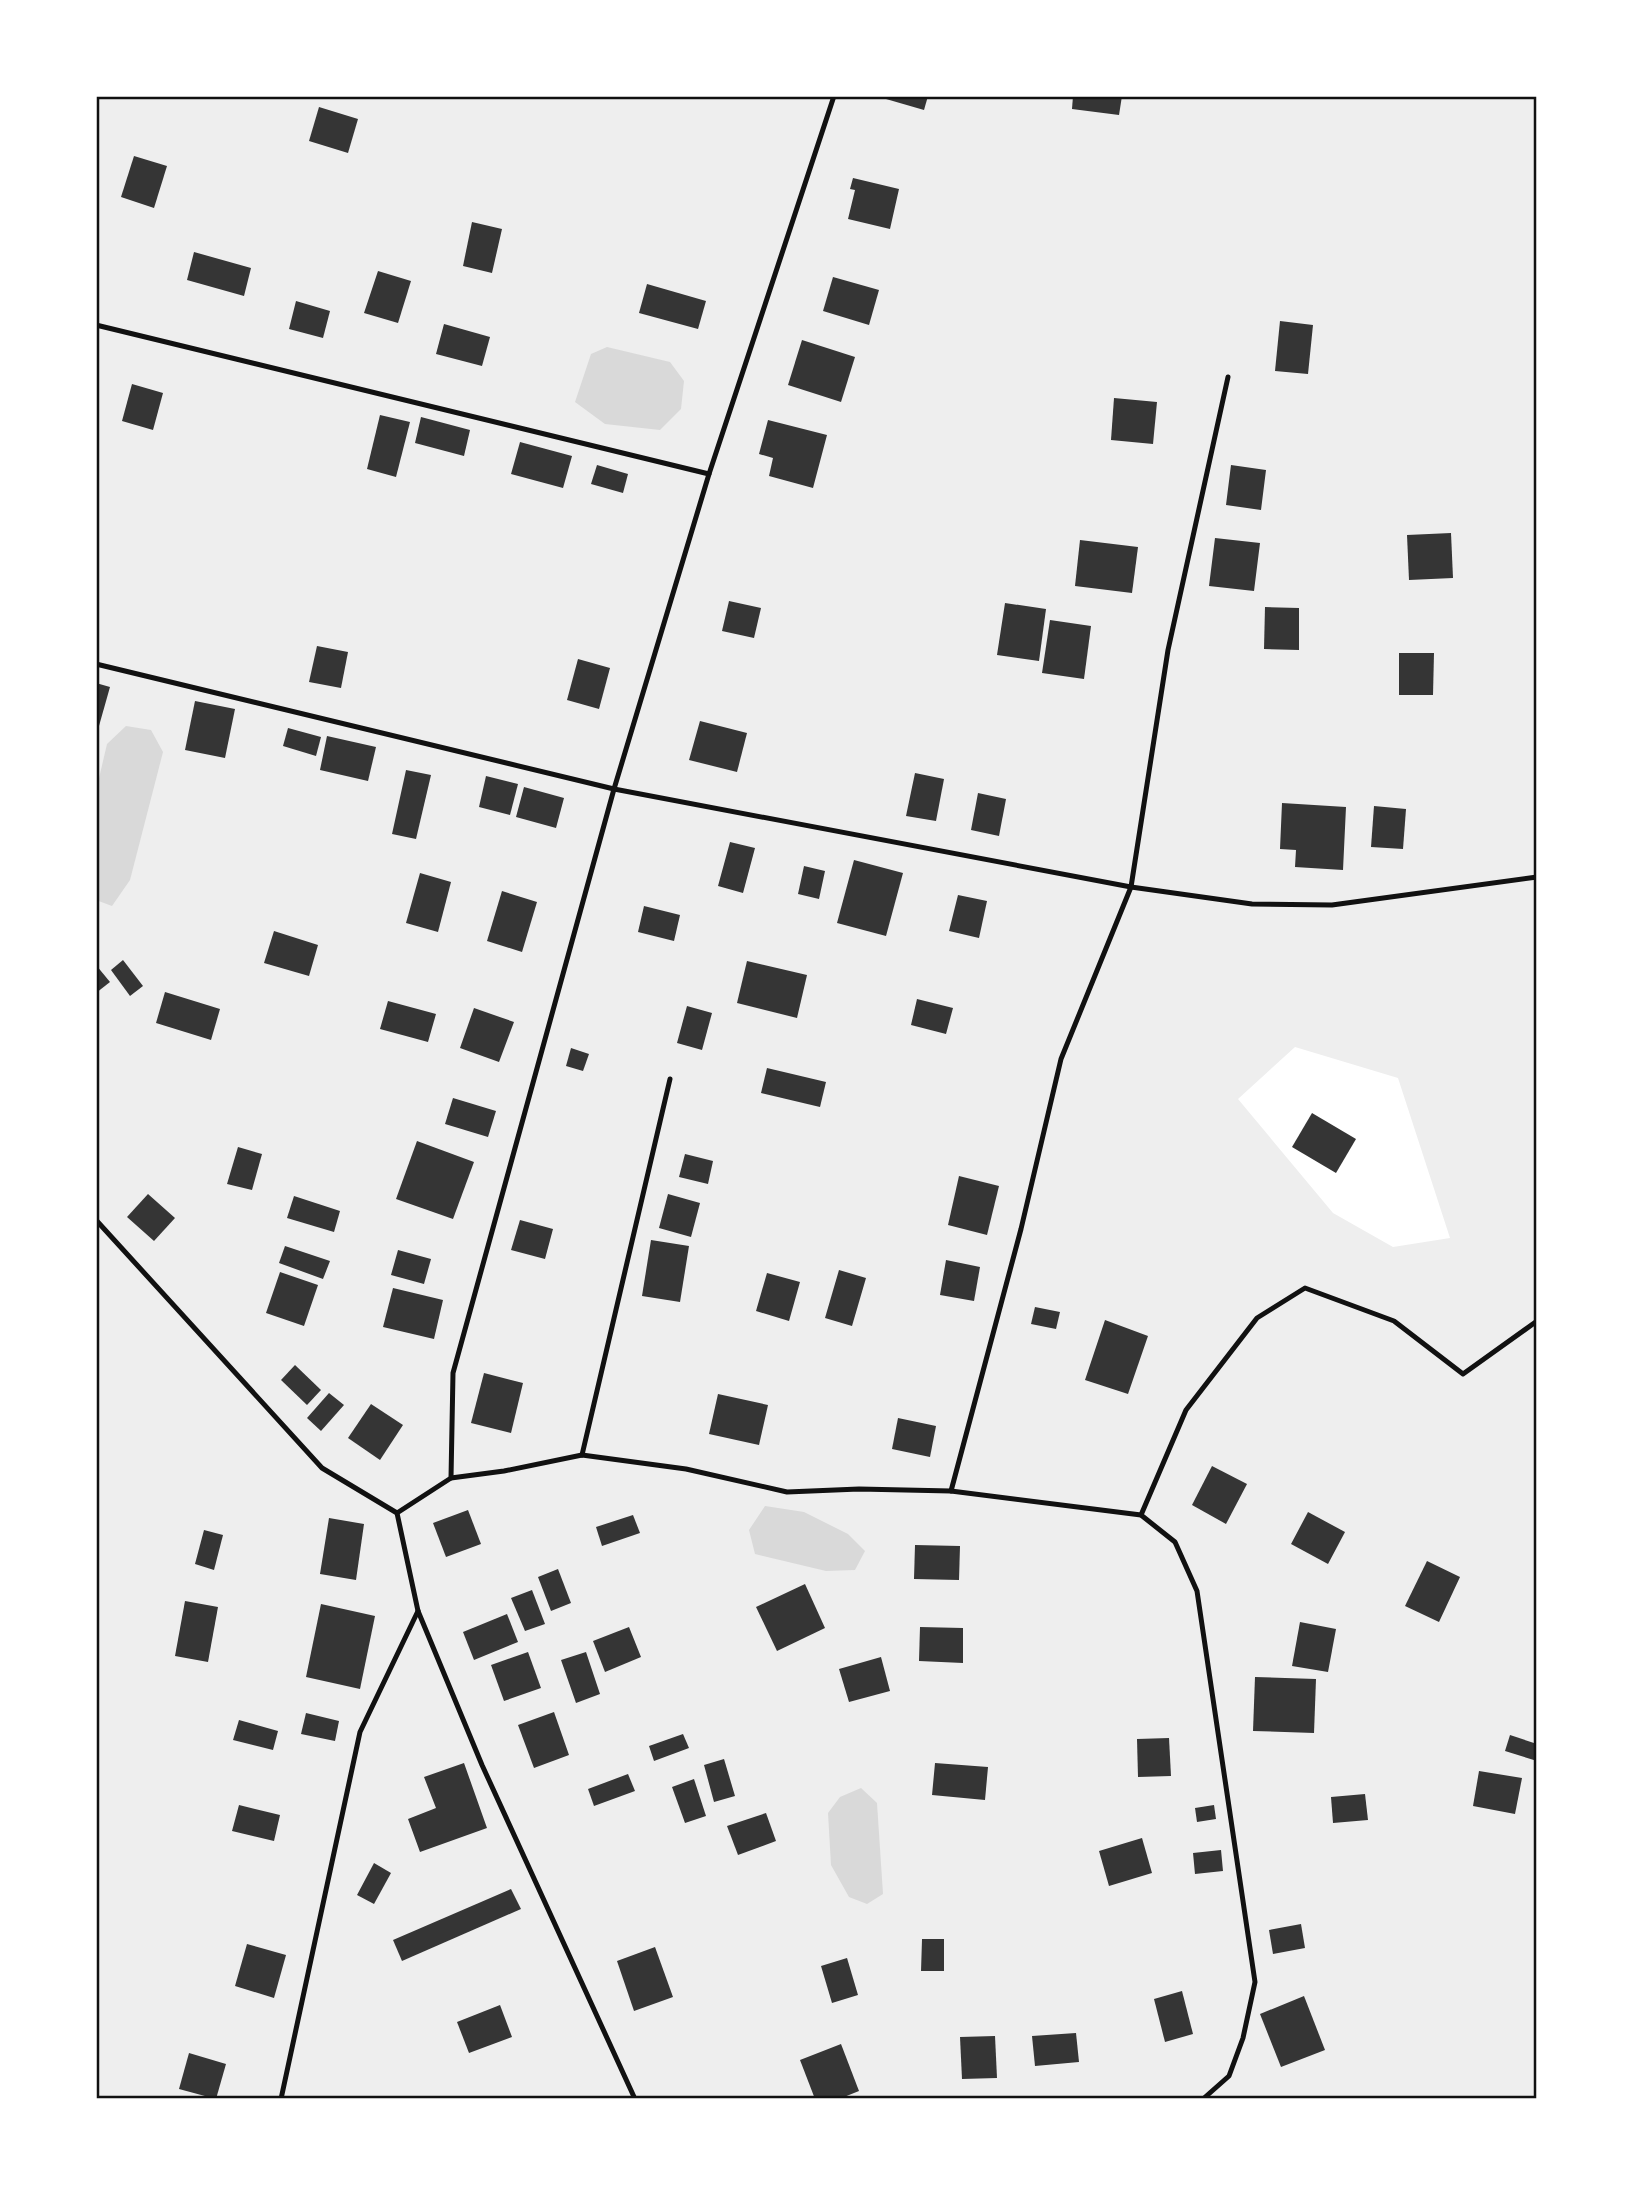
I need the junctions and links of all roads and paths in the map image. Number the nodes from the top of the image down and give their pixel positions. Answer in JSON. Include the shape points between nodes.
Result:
{"nodes":[{"id":1,"x":834,"y":96,"type":"edge"},
{"id":2,"x":96,"y":325,"type":"edge"},
{"id":3,"x":1228,"y":377,"type":"dead end"},
{"id":4,"x":709,"y":474,"type":"junction"},
{"id":5,"x":96,"y":664,"type":"edge"},
{"id":6,"x":614,"y":789,"type":"junction"},
{"id":7,"x":1537,"y":877,"type":"edge"},
{"id":8,"x":1131,"y":887,"type":"junction"},
{"id":9,"x":670,"y":1079,"type":"dead end"},
{"id":10,"x":96,"y":1220,"type":"edge"},
{"id":11,"x":1537,"y":1321,"type":"edge"},
{"id":12,"x":582,"y":1455,"type":"junction"},
{"id":13,"x":451,"y":1478,"type":"junction"},
{"id":14,"x":951,"y":1491,"type":"junction"},
{"id":15,"x":397,"y":1513,"type":"junction"},
{"id":16,"x":1141,"y":1515,"type":"junction"},
{"id":17,"x":418,"y":1611,"type":"junction"},
{"id":18,"x":281,"y":2099,"type":"edge"},
{"id":19,"x":635,"y":2099,"type":"edge"},
{"id":20,"x":1203,"y":2099,"type":"edge"}],
"edges":[{"from":1,"to":4,"type":"lane"},
{"from":2,"to":4,"type":"lane"},
{"from":3,"to":8,"type":"lane","via":[[1168,650]]},
{"from":4,"to":6,"type":"lane"},
{"from":5,"to":6,"type":"lane"},
{"from":6,"to":8,"type":"lane"},
{"from":6,"to":13,"type":"lane","via":[[453,1373]]},
{"from":7,"to":8,"type":"lane","via":[[1332,905],[1252,904]]},
{"from":8,"to":14,"type":"lane","via":[[1061,1059]]},
{"from":9,"to":12,"type":"lane"},
{"from":10,"to":15,"type":"lane","via":[[322,1468]]},
{"from":11,"to":16,"type":"lane","via":[[1463,1374],[1394,1321],[1305,1288],[1257,1318],[1186,1410]]},
{"from":12,"to":13,"type":"lane"},
{"from":12,"to":14,"type":"lane","via":[[686,1469],[787,1492]]},
{"from":13,"to":15,"type":"lane"},
{"from":14,"to":16,"type":"lane"},
{"from":15,"to":17,"type":"lane"},
{"from":16,"to":20,"type":"lane","via":[[1175,1542],[1197,1591],[1255,1982],[1230,2076]]},
{"from":17,"to":18,"type":"lane","via":[[360,1732]]},
{"from":17,"to":19,"type":"lane","via":[[482,1765]]}]}
